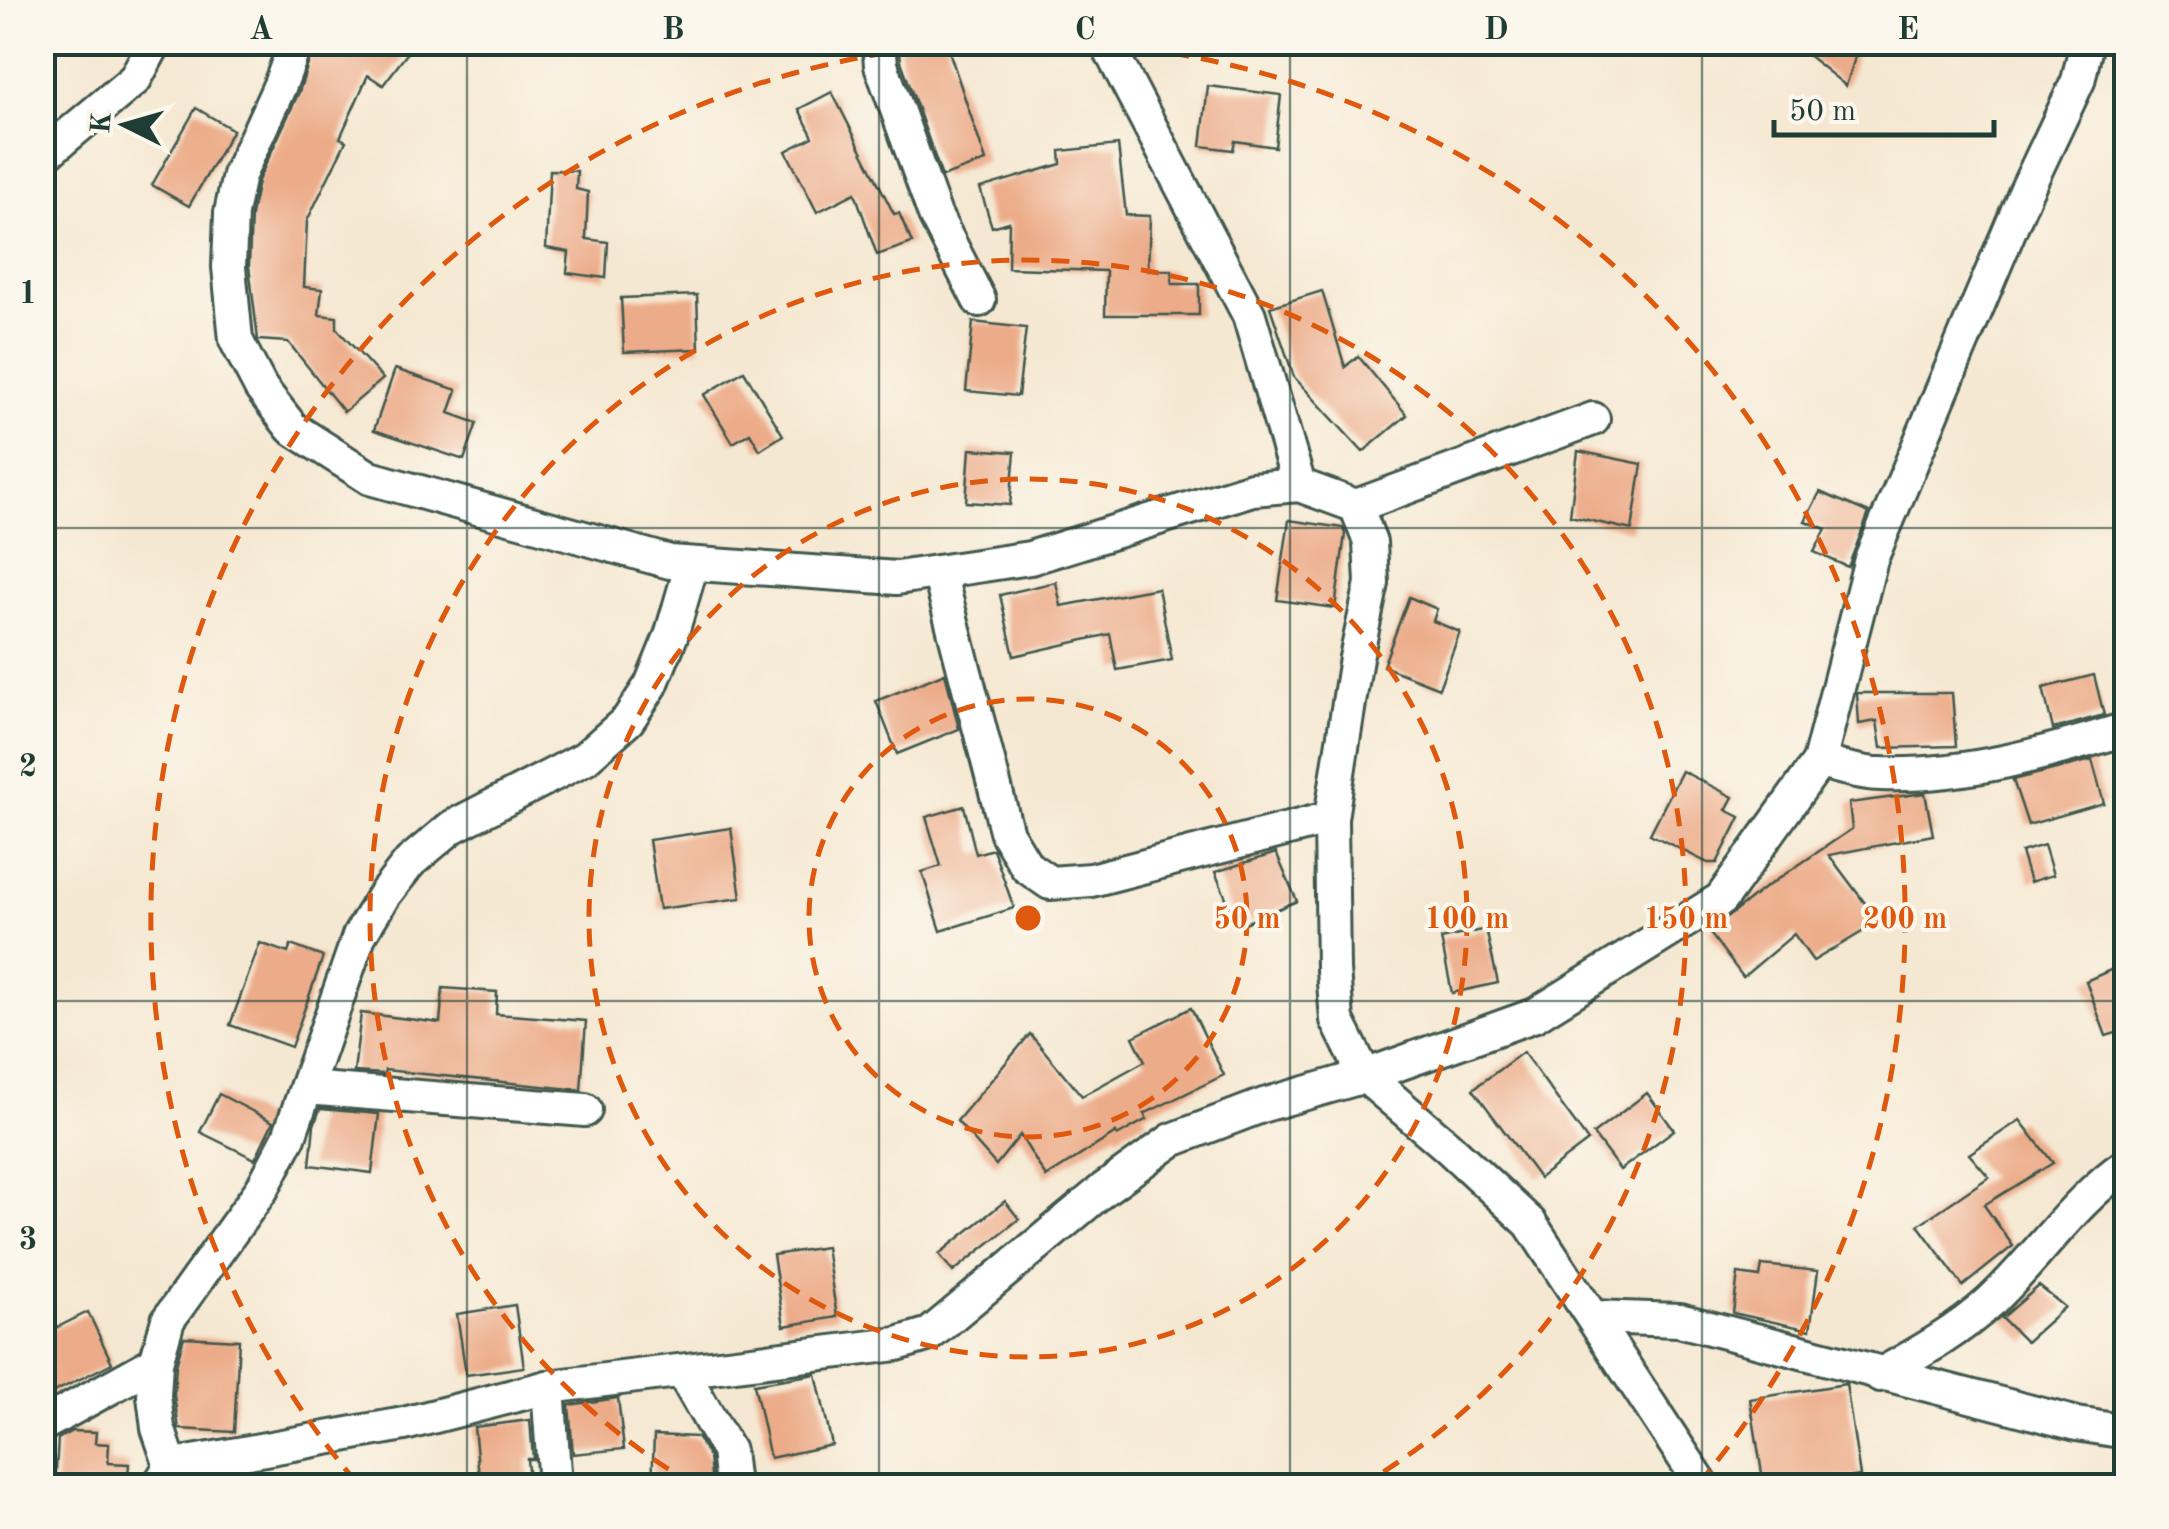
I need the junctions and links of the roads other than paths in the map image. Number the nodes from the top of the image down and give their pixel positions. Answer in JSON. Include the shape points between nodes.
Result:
{"nodes":[{"id":1,"x":155,"y":42,"type":"edge"},
{"id":2,"x":296,"y":42,"type":"edge"},
{"id":3,"x":879,"y":42,"type":"edge"},
{"id":4,"x":1106,"y":42,"type":"edge"},
{"id":5,"x":2087,"y":42,"type":"edge"},
{"id":6,"x":42,"y":157,"type":"edge"},
{"id":7,"x":979,"y":300,"type":"dead end"},
{"id":8,"x":1592,"y":419,"type":"dead end"},
{"id":9,"x":1299,"y":485,"type":"junction"},
{"id":10,"x":1356,"y":506,"type":"junction"},
{"id":11,"x":692,"y":564,"type":"junction"},
{"id":12,"x":939,"y":572,"type":"junction"},
{"id":13,"x":2126,"y":730,"type":"edge"},
{"id":14,"x":1819,"y":762,"type":"junction"},
{"id":15,"x":1331,"y":818,"type":"junction"},
{"id":16,"x":1364,"y":1076,"type":"junction"},
{"id":17,"x":306,"y":1088,"type":"junction"},
{"id":18,"x":585,"y":1110,"type":"dead end"},
{"id":19,"x":2126,"y":1165,"type":"edge"},
{"id":20,"x":1593,"y":1316,"type":"junction"},
{"id":21,"x":156,"y":1362,"type":"junction"},
{"id":22,"x":682,"y":1371,"type":"junction"},
{"id":23,"x":1880,"y":1375,"type":"junction"},
{"id":24,"x":548,"y":1387,"type":"junction"},
{"id":25,"x":42,"y":1424,"type":"edge"},
{"id":26,"x":2126,"y":1432,"type":"edge"},
{"id":27,"x":164,"y":1476,"type":"edge"},
{"id":28,"x":556,"y":1486,"type":"edge"},
{"id":29,"x":732,"y":1486,"type":"edge"},
{"id":30,"x":1703,"y":1486,"type":"edge"}],
"edges":[{"from":1,"to":6,"type":"street","via":[[136,78]]},
{"from":2,"to":11,"type":"street","via":[[239,175],[231,213],[236,340],[261,388],[292,428],[370,478]]},
{"from":3,"to":7,"type":"street","via":[[881,65],[935,215]]},
{"from":4,"to":9,"type":"street","via":[[1250,315]]},
{"from":5,"to":14,"type":"street","via":[[2078,80],[1871,559]]},
{"from":8,"to":10,"type":"street"},
{"from":9,"to":10,"type":"street"},
{"from":9,"to":12,"type":"street","via":[[1252,489],[1030,558]]},
{"from":10,"to":15,"type":"street","via":[[1370,542],[1372,583]]},
{"from":11,"to":12,"type":"street","via":[[897,578]]},
{"from":11,"to":17,"type":"street","via":[[651,684],[628,720],[585,758],[452,827],[384,895],[359,936]]},
{"from":12,"to":15,"type":"street","via":[[1007,834],[1027,867],[1050,883],[1092,880]]},
{"from":13,"to":14,"type":"street","via":[[2053,751],[1922,773],[1876,774]]},
{"from":14,"to":16,"type":"street","via":[[1721,898],[1535,1015]]},
{"from":15,"to":16,"type":"street","via":[[1337,1020]]},
{"from":16,"to":20,"type":"street","via":[[1530,1223]]},
{"from":16,"to":22,"type":"street","via":[[1172,1140],[930,1334],[897,1344]]},
{"from":17,"to":18,"type":"street"},
{"from":17,"to":21,"type":"street","via":[[262,1190],[168,1320]]},
{"from":19,"to":23,"type":"street","via":[[2087,1196],[1990,1302],[1948,1336]]},
{"from":20,"to":23,"type":"street","via":[[1679,1320]]},
{"from":20,"to":30,"type":"street"},
{"from":21,"to":25,"type":"street"},
{"from":21,"to":27,"type":"street"},
{"from":22,"to":24,"type":"street"},
{"from":22,"to":29,"type":"street","via":[[728,1450]]},
{"from":23,"to":26,"type":"street"},
{"from":24,"to":27,"type":"street"},
{"from":24,"to":28,"type":"street"}]}
